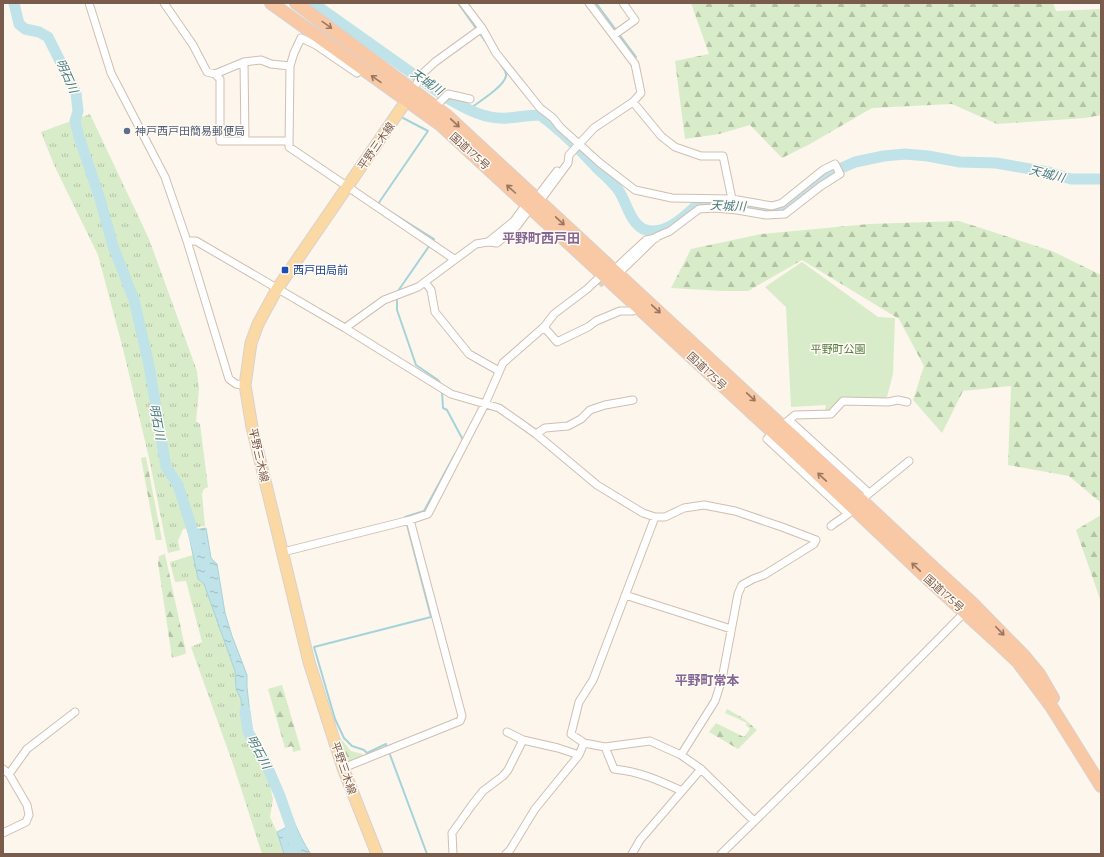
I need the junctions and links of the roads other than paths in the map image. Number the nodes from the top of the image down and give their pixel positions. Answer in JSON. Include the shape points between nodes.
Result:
{"nodes":[{"id":1,"x":89,"y":3,"type":"edge"},
{"id":2,"x":164,"y":3,"type":"edge"},
{"id":3,"x":271,"y":3,"type":"edge"},
{"id":4,"x":296,"y":3,"type":"edge"},
{"id":5,"x":463,"y":3,"type":"edge"},
{"id":6,"x":589,"y":3,"type":"edge"},
{"id":7,"x":623,"y":3,"type":"edge"},
{"id":8,"x":482,"y":28,"type":"junction"},
{"id":9,"x":614,"y":35,"type":"junction"},
{"id":10,"x":244,"y":62,"type":"junction"},
{"id":11,"x":290,"y":66,"type":"junction"},
{"id":12,"x":361,"y":69,"type":"junction"},
{"id":13,"x":215,"y":74,"type":"junction"},
{"id":14,"x":414,"y":89,"type":"junction"},
{"id":15,"x":470,"y":99,"type":"dead end"},
{"id":16,"x":408,"y":101,"type":"junction"},
{"id":17,"x":633,"y":102,"type":"junction"},
{"id":18,"x":436,"y":107,"type":"junction"},
{"id":19,"x":246,"y":141,"type":"junction"},
{"id":20,"x":289,"y":141,"type":"junction"},
{"id":21,"x":579,"y":144,"type":"junction"},
{"id":22,"x":347,"y":186,"type":"junction"},
{"id":23,"x":541,"y":197,"type":"junction"},
{"id":24,"x":715,"y":199,"type":"junction"},
{"id":25,"x":732,"y":199,"type":"junction"},
{"id":26,"x":526,"y":208,"type":"junction"},
{"id":27,"x":715,"y":208,"type":"junction"},
{"id":28,"x":187,"y":241,"type":"junction"},
{"id":29,"x":454,"y":259,"type":"junction"},
{"id":30,"x":618,"y":270,"type":"junction"},
{"id":31,"x":601,"y":279,"type":"junction"},
{"id":32,"x":425,"y":282,"type":"junction"},
{"id":33,"x":277,"y":288,"type":"junction"},
{"id":34,"x":564,"y":307,"type":"junction"},
{"id":35,"x":637,"y":307,"type":"junction"},
{"id":36,"x":544,"y":327,"type":"junction"},
{"id":37,"x":344,"y":328,"type":"junction"},
{"id":38,"x":499,"y":372,"type":"junction"},
{"id":39,"x":245,"y":385,"type":"junction"},
{"id":40,"x":634,"y":400,"type":"dead end"},
{"id":41,"x":907,"y":402,"type":"dead end"},
{"id":42,"x":485,"y":404,"type":"junction"},
{"id":43,"x":782,"y":426,"type":"junction"},
{"id":44,"x":536,"y":434,"type":"junction"},
{"id":45,"x":909,"y":461,"type":"dead end"},
{"id":46,"x":858,"y":503,"type":"junction"},
{"id":47,"x":655,"y":517,"type":"junction"},
{"id":48,"x":410,"y":520,"type":"junction"},
{"id":49,"x":831,"y":526,"type":"dead end"},
{"id":50,"x":283,"y":552,"type":"junction"},
{"id":51,"x":625,"y":595,"type":"junction"},
{"id":52,"x":969,"y":608,"type":"junction"},
{"id":53,"x":730,"y":629,"type":"junction"},
{"id":54,"x":75,"y":712,"type":"dead end"},
{"id":55,"x":507,"y":732,"type":"dead end"},
{"id":56,"x":523,"y":740,"type":"junction"},
{"id":57,"x":584,"y":743,"type":"junction"},
{"id":58,"x":605,"y":747,"type":"junction"},
{"id":59,"x":579,"y":754,"type":"junction"},
{"id":60,"x":681,"y":756,"type":"junction"},
{"id":61,"x":344,"y":768,"type":"junction"},
{"id":62,"x":701,"y":768,"type":"junction"},
{"id":63,"x":3,"y":769,"type":"edge"},
{"id":64,"x":9,"y":774,"type":"junction"},
{"id":65,"x":1100,"y":785,"type":"edge"},
{"id":66,"x":682,"y":791,"type":"junction"},
{"id":67,"x":754,"y":821,"type":"junction"},
{"id":68,"x":3,"y":833,"type":"edge"},
{"id":69,"x":377,"y":854,"type":"edge"},
{"id":70,"x":453,"y":854,"type":"edge"},
{"id":71,"x":506,"y":854,"type":"edge"},
{"id":72,"x":632,"y":854,"type":"edge"},
{"id":73,"x":721,"y":854,"type":"edge"}],
"edges":[{"from":1,"to":28,"type":"street","via":[[111,73],[165,177]]},
{"from":2,"to":13,"type":"street","via":[[193,45],[207,72]]},
{"from":3,"to":12,"type":"highway","name":"国道175号"},
{"from":4,"to":14,"type":"highway","name":"国道175号","one_way":true},
{"from":5,"to":8,"type":"street"},
{"from":6,"to":9,"type":"street"},
{"from":7,"to":9,"type":"street","via":[[635,20]]},
{"from":8,"to":14,"type":"street","via":[[435,62],[422,75]]},
{"from":8,"to":21,"type":"street","via":[[496,53],[540,108]]},
{"from":9,"to":17,"type":"street","via":[[635,64],[641,92]]},
{"from":10,"to":11,"type":"street","via":[[261,60]]},
{"from":10,"to":13,"type":"street"},
{"from":10,"to":19,"type":"street"},
{"from":11,"to":12,"type":"street","via":[[301,38],[316,45],[357,73]]},
{"from":11,"to":20,"type":"street"},
{"from":16,"to":12,"type":"highway","name":"国道175号","one_way":true},
{"from":13,"to":19,"type":"street","via":[[220,79],[220,141]]},
{"from":14,"to":16,"type":"main road","name":"平野三木線"},
{"from":14,"to":18,"type":"highway","name":"国道175号"},
{"from":15,"to":18,"type":"street","via":[[448,94]]},
{"from":16,"to":22,"type":"main road","name":"平野三木線"},
{"from":26,"to":16,"type":"highway","name":"国道175号","one_way":true,"via":[[442,125]]},
{"from":17,"to":21,"type":"street","via":[[594,128]]},
{"from":17,"to":25,"type":"street","via":[[661,136],[675,147],[701,156],[723,156]]},
{"from":18,"to":23,"type":"highway","name":"国道175号","one_way":true},
{"from":19,"to":20,"type":"street"},
{"from":20,"to":22,"type":"street","via":[[289,147]]},
{"from":21,"to":23,"type":"street","via":[[569,155],[568,163]]},
{"from":21,"to":24,"type":"street","via":[[635,190],[672,198]]},
{"from":22,"to":29,"type":"street"},
{"from":22,"to":33,"type":"main road","name":"平野三木線"},
{"from":23,"to":30,"type":"highway","name":"国道175号","one_way":true},
{"from":24,"to":25,"type":"street"},
{"from":24,"to":27,"type":"street"},
{"from":25,"to":27,"type":"street","via":[[772,206],[782,203],[823,170],[835,164],[840,174],[785,214],[766,215]]},
{"from":26,"to":29,"type":"street","via":[[488,242],[476,244]]},
{"from":26,"to":31,"type":"highway","name":"国道175号"},
{"from":27,"to":30,"type":"street","via":[[699,209],[670,231],[656,238]]},
{"from":28,"to":33,"type":"street","via":[[196,241]]},
{"from":28,"to":39,"type":"street","via":[[229,379],[236,384]]},
{"from":29,"to":32,"type":"street"},
{"from":30,"to":43,"type":"highway","name":"国道175号","one_way":true},
{"from":31,"to":34,"type":"street"},
{"from":31,"to":34,"type":"street","via":[[575,305]]},
{"from":31,"to":35,"type":"highway","name":"国道175号"},
{"from":32,"to":37,"type":"street","via":[[384,300]]},
{"from":32,"to":38,"type":"street","via":[[431,290],[435,312],[469,354]]},
{"from":33,"to":37,"type":"street"},
{"from":33,"to":39,"type":"main road","name":"平野三木線","via":[[251,343]]},
{"from":34,"to":36,"type":"street","via":[[554,314]]},
{"from":35,"to":36,"type":"street","via":[[633,311],[620,311],[596,321],[557,342]]},
{"from":35,"to":43,"type":"highway","name":"国道175号"},
{"from":36,"to":38,"type":"street","via":[[503,363]]},
{"from":37,"to":42,"type":"street","via":[[451,394]]},
{"from":38,"to":42,"type":"street"},
{"from":39,"to":50,"type":"main road","name":"平野三木線","via":[[252,427]]},
{"from":40,"to":44,"type":"street","via":[[595,408],[568,426],[544,428]]},
{"from":41,"to":43,"type":"street","via":[[843,401],[830,414],[795,415]]},
{"from":42,"to":44,"type":"street","via":[[499,408]]},
{"from":42,"to":48,"type":"street","via":[[428,514]]},
{"from":43,"to":46,"type":"highway","name":"国道175号"},
{"from":43,"to":46,"type":"street","via":[[767,439]]},
{"from":44,"to":47,"type":"street","via":[[597,484],[643,513]]},
{"from":45,"to":46,"type":"street"},
{"from":46,"to":49,"type":"street"},
{"from":46,"to":52,"type":"highway","name":"国道175号","via":[[936,570]]},
{"from":47,"to":51,"type":"street"},
{"from":47,"to":53,"type":"street","via":[[665,517],[684,508],[704,505],[735,510],[816,540],[814,544],[764,575],[742,585]]},
{"from":48,"to":50,"type":"street"},
{"from":48,"to":61,"type":"street","via":[[462,716],[460,721]]},
{"from":50,"to":61,"type":"main road","name":"平野三木線","via":[[309,662]]},
{"from":51,"to":53,"type":"street"},
{"from":51,"to":57,"type":"street","via":[[593,680],[579,702],[571,734]]},
{"from":52,"to":65,"type":"highway","name":"国道175号","via":[[1024,656],[1039,674]]},
{"from":52,"to":67,"type":"street"},
{"from":53,"to":60,"type":"street","via":[[722,679],[715,701]]},
{"from":54,"to":64,"type":"street","via":[[27,749]]},
{"from":55,"to":56,"type":"street"},
{"from":56,"to":59,"type":"street"},
{"from":56,"to":70,"type":"street","via":[[508,770],[483,791],[452,833]]},
{"from":57,"to":58,"type":"street"},
{"from":57,"to":59,"type":"street"},
{"from":58,"to":60,"type":"street","via":[[650,741]]},
{"from":58,"to":66,"type":"street","via":[[614,769],[644,774]]},
{"from":59,"to":71,"type":"street","via":[[535,809]]},
{"from":60,"to":62,"type":"street"},
{"from":61,"to":69,"type":"main road","name":"平野三木線"},
{"from":62,"to":66,"type":"street"},
{"from":62,"to":67,"type":"street"},
{"from":63,"to":64,"type":"street"},
{"from":64,"to":68,"type":"street","via":[[27,805],[29,815],[26,822]]},
{"from":66,"to":72,"type":"street","via":[[640,840]]},
{"from":67,"to":73,"type":"street"}]}
